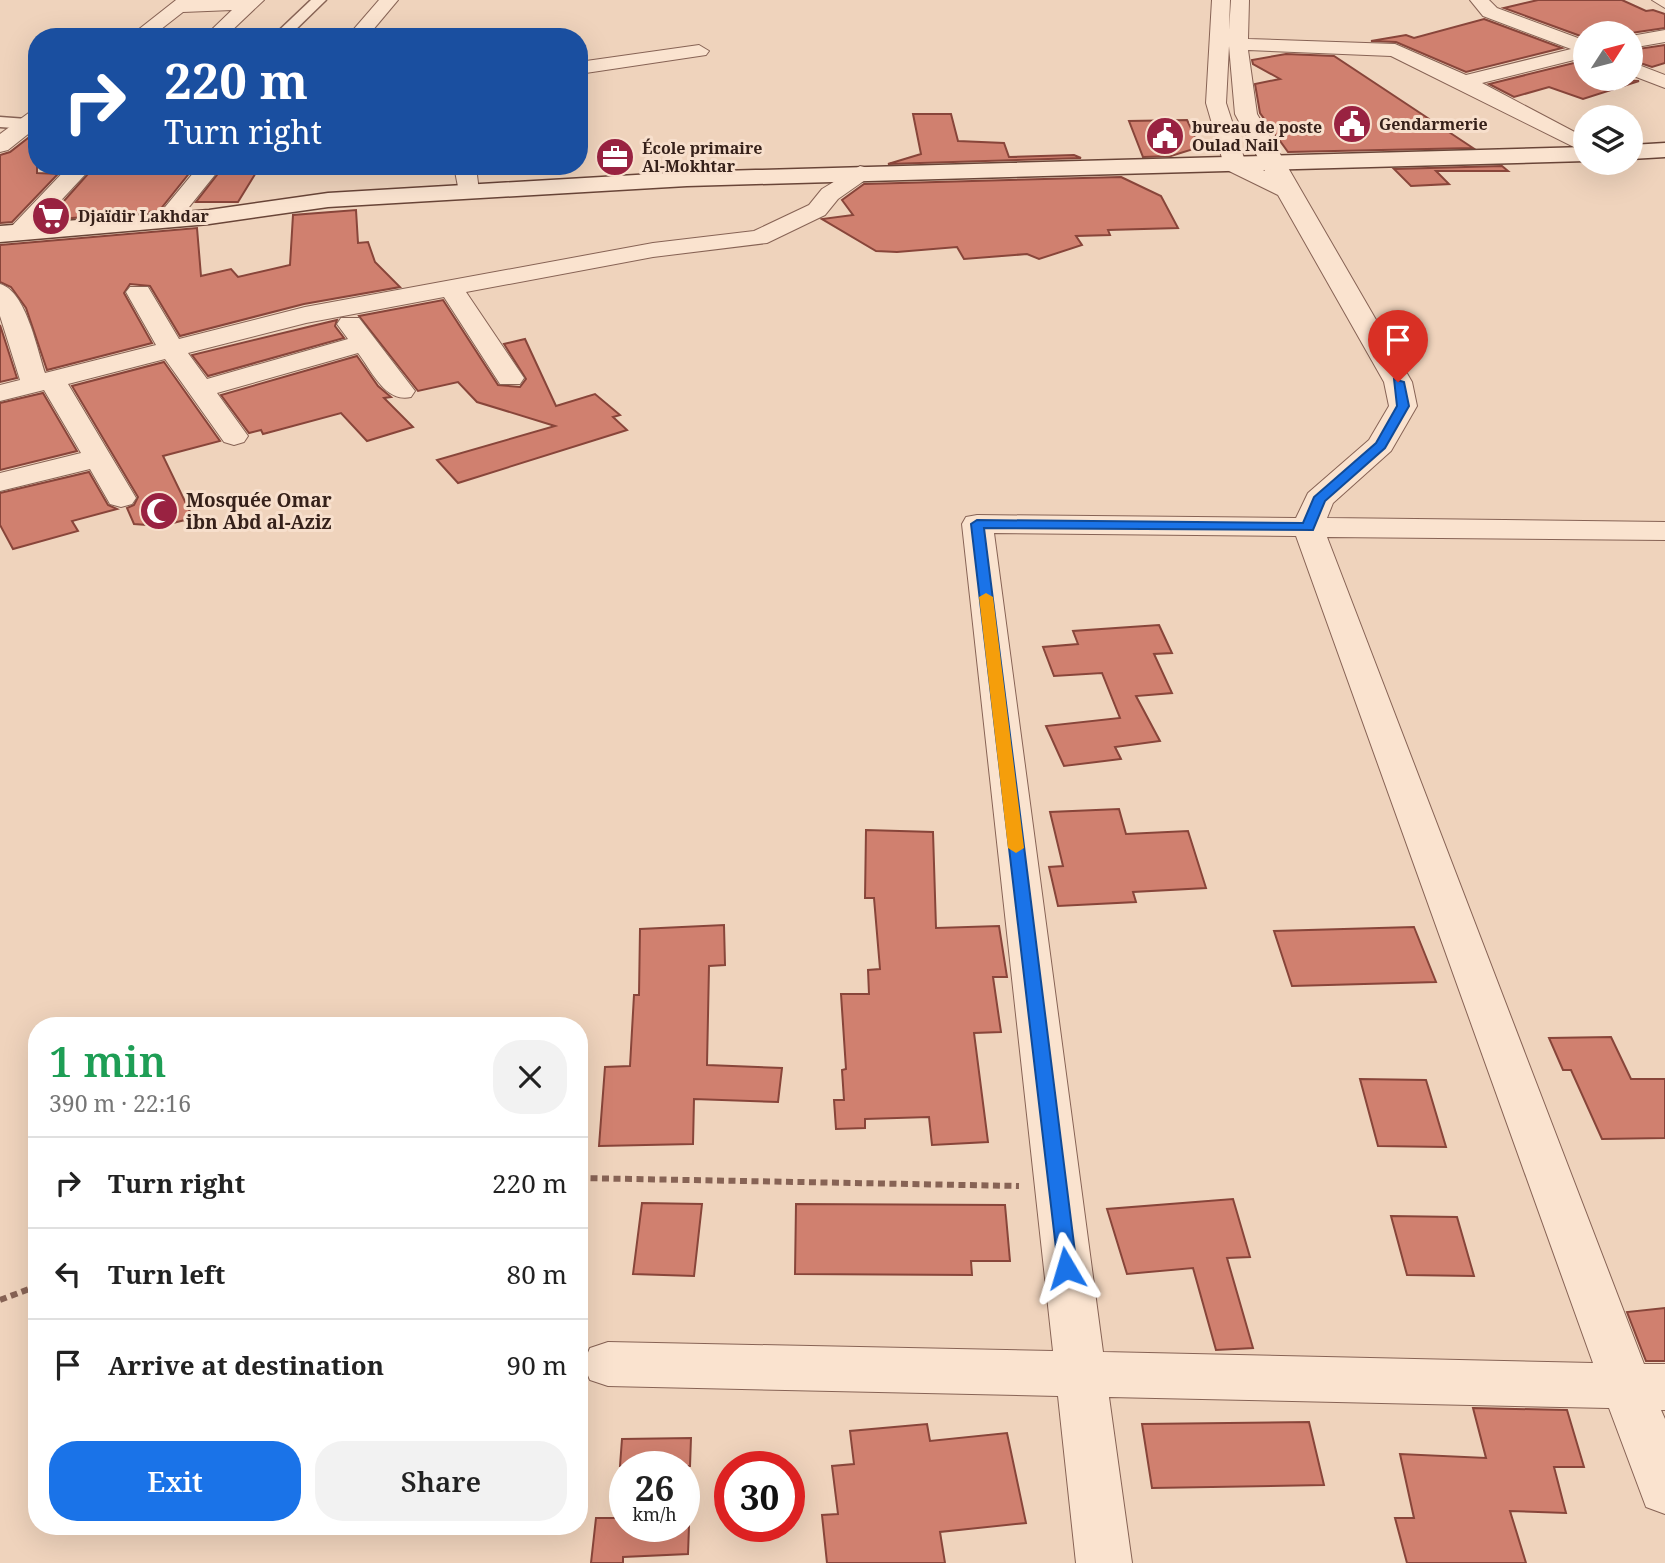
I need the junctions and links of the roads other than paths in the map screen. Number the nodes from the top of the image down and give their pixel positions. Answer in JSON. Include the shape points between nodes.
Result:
{"nodes":[{"id":1,"x":319,"y":0,"type":"edge"},
{"id":2,"x":389,"y":0,"type":"edge"},
{"id":3,"x":1221,"y":0,"type":"edge"},
{"id":4,"x":1240,"y":0,"type":"edge"},
{"id":5,"x":1479,"y":0,"type":"edge"},
{"id":6,"x":252,"y":2,"type":"edge"},
{"id":7,"x":183,"y":4,"type":"edge"},
{"id":8,"x":150,"y":28,"type":"edge"},
{"id":9,"x":223,"y":28,"type":"edge"},
{"id":10,"x":289,"y":28,"type":"edge"},
{"id":11,"x":364,"y":28,"type":"edge"},
{"id":12,"x":1665,"y":36,"type":"edge"},
{"id":13,"x":1643,"y":40,"type":"edge"},
{"id":14,"x":1238,"y":44,"type":"junction"},
{"id":15,"x":1573,"y":45,"type":"edge"},
{"id":16,"x":699,"y":51,"type":"dead end"},
{"id":17,"x":1573,"y":53,"type":"edge"},
{"id":18,"x":588,"y":67,"type":"edge"},
{"id":19,"x":1643,"y":73,"type":"edge"},
{"id":20,"x":1464,"y":82,"type":"junction"},
{"id":21,"x":1665,"y":82,"type":"edge"},
{"id":22,"x":28,"y":121,"type":"edge"},
{"id":23,"x":0,"y":122,"type":"edge"},
{"id":24,"x":28,"y":125,"type":"edge"},
{"id":25,"x":1573,"y":140,"type":"edge"},
{"id":26,"x":0,"y":145,"type":"edge"},
{"id":27,"x":1665,"y":150,"type":"edge"},
{"id":28,"x":1643,"y":151,"type":"edge"},
{"id":29,"x":1573,"y":154,"type":"edge"},
{"id":30,"x":1274,"y":163,"type":"junction"},
{"id":31,"x":1235,"y":165,"type":"junction"},
{"id":32,"x":860,"y":173,"type":"junction"},
{"id":33,"x":72,"y":175,"type":"edge"},
{"id":34,"x":204,"y":175,"type":"edge"},
{"id":35,"x":467,"y":175,"type":"edge"},
{"id":36,"x":1287,"y":191,"type":"junction"},
{"id":37,"x":468,"y":192,"type":"junction"},
{"id":38,"x":174,"y":216,"type":"junction"},
{"id":39,"x":11,"y":230,"type":"edge"},
{"id":40,"x":451,"y":288,"type":"junction"},
{"id":41,"x":0,"y":292,"type":"edge"},
{"id":42,"x":139,"y":292,"type":"dead end"},
{"id":43,"x":339,"y":309,"type":"junction"},
{"id":44,"x":365,"y":343,"type":"junction"},
{"id":45,"x":172,"y":349,"type":"junction"},
{"id":46,"x":510,"y":379,"type":"dead end"},
{"id":47,"x":44,"y":382,"type":"junction"},
{"id":48,"x":200,"y":389,"type":"junction"},
{"id":49,"x":401,"y":391,"type":"dead end"},
{"id":50,"x":0,"y":393,"type":"edge"},
{"id":51,"x":233,"y":436,"type":"dead end"},
{"id":52,"x":98,"y":458,"type":"junction"},
{"id":53,"x":0,"y":482,"type":"edge"},
{"id":54,"x":121,"y":498,"type":"dead end"},
{"id":55,"x":1308,"y":527,"type":"junction"},
{"id":56,"x":1665,"y":531,"type":"edge"},
{"id":57,"x":608,"y":1364,"type":"dead end"},
{"id":58,"x":1080,"y":1375,"type":"junction"},
{"id":59,"x":1646,"y":1387,"type":"edge"},
{"id":60,"x":1665,"y":1489,"type":"edge"},
{"id":61,"x":1104,"y":1563,"type":"edge"}],
"edges":[{"from":1,"to":10,"type":"street"},
{"from":2,"to":11,"type":"street"},
{"from":3,"to":31,"type":"street","via":[[1216,103]]},
{"from":4,"to":14,"type":"street"},
{"from":5,"to":15,"type":"street","via":[[1490,12]]},
{"from":6,"to":7,"type":"street"},
{"from":6,"to":9,"type":"street"},
{"from":7,"to":8,"type":"street"},
{"from":12,"to":13,"type":"street"},
{"from":14,"to":20,"type":"street","via":[[1395,50]]},
{"from":14,"to":30,"type":"street","via":[[1246,114]]},
{"from":16,"to":18,"type":"street"},
{"from":17,"to":20,"type":"street"},
{"from":19,"to":21,"type":"street"},
{"from":20,"to":25,"type":"street"},
{"from":22,"to":23,"type":"street"},
{"from":24,"to":26,"type":"street"},
{"from":27,"to":28,"type":"main road"},
{"from":29,"to":30,"type":"main road"},
{"from":30,"to":31,"type":"main road"},
{"from":30,"to":36,"type":"street"},
{"from":31,"to":32,"type":"main road"},
{"from":31,"to":36,"type":"street"},
{"from":32,"to":37,"type":"main road"},
{"from":32,"to":40,"type":"street","via":[[830,194],[817,210],[759,238],[653,250]]},
{"from":33,"to":39,"type":"street"},
{"from":34,"to":38,"type":"street"},
{"from":35,"to":37,"type":"street"},
{"from":36,"to":55,"type":"street","via":[[1398,382],[1403,406],[1381,445],[1319,499]]},
{"from":37,"to":38,"type":"main road"},
{"from":38,"to":39,"type":"main road"},
{"from":40,"to":43,"type":"street"},
{"from":40,"to":46,"type":"street"},
{"from":41,"to":47,"type":"street"},
{"from":42,"to":45,"type":"street"},
{"from":43,"to":44,"type":"street"},
{"from":43,"to":45,"type":"street"},
{"from":44,"to":48,"type":"street"},
{"from":44,"to":49,"type":"street"},
{"from":45,"to":47,"type":"street"},
{"from":45,"to":48,"type":"street"},
{"from":47,"to":50,"type":"street"},
{"from":47,"to":52,"type":"street"},
{"from":48,"to":51,"type":"street"},
{"from":52,"to":53,"type":"street"},
{"from":52,"to":54,"type":"street"},
{"from":55,"to":56,"type":"street"},
{"from":55,"to":58,"type":"street","via":[[977,524]]},
{"from":55,"to":59,"type":"street"},
{"from":57,"to":58,"type":"street"},
{"from":58,"to":59,"type":"street"},
{"from":58,"to":61,"type":"street"},
{"from":59,"to":60,"type":"street"}]}
